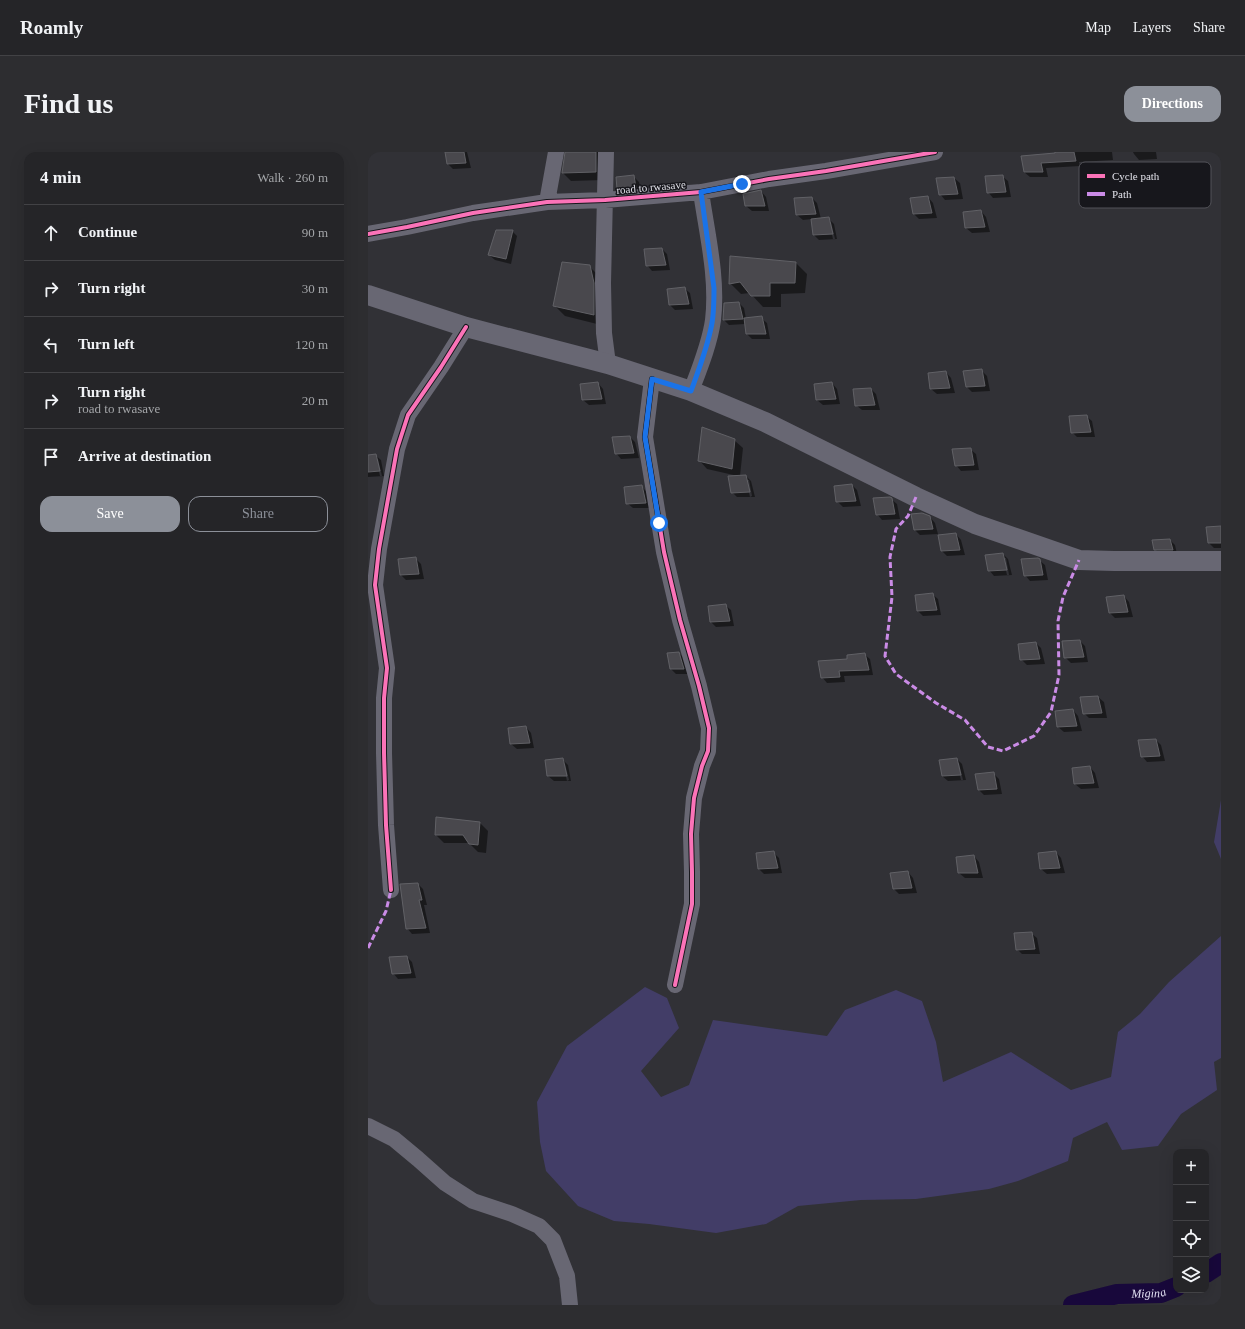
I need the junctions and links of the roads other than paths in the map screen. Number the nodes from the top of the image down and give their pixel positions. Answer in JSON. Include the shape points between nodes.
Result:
{"nodes":[{"id":1,"x":556,"y":152,"type":"edge"},
{"id":2,"x":606,"y":152,"type":"edge"},
{"id":3,"x":935,"y":152,"type":"edge"},
{"id":4,"x":701,"y":192,"type":"junction"},
{"id":5,"x":605,"y":200,"type":"junction"},
{"id":6,"x":547,"y":202,"type":"junction"},
{"id":7,"x":368,"y":234,"type":"edge"},
{"id":8,"x":368,"y":295,"type":"edge"},
{"id":9,"x":466,"y":327,"type":"junction"},
{"id":10,"x":608,"y":364,"type":"junction"},
{"id":11,"x":652,"y":379,"type":"junction"},
{"id":12,"x":691,"y":391,"type":"junction"},
{"id":13,"x":1221,"y":561,"type":"edge"},
{"id":14,"x":391,"y":890,"type":"dead end"},
{"id":15,"x":675,"y":984,"type":"dead end"},
{"id":16,"x":368,"y":1126,"type":"edge"},
{"id":17,"x":570,"y":1305,"type":"edge"}],
"edges":[{"from":1,"to":6,"type":"street"},
{"from":2,"to":5,"type":"street"},
{"from":3,"to":4,"type":"street","name":"road to rwasave"},
{"from":4,"to":5,"type":"street","name":"road to rwasave"},
{"from":4,"to":12,"type":"street","via":[[714,288],[713,322]]},
{"from":5,"to":6,"type":"street","name":"road to rwasave"},
{"from":5,"to":10,"type":"street","via":[[603,283]]},
{"from":6,"to":7,"type":"street","name":"road to rwasave","via":[[473,213]]},
{"from":8,"to":9,"type":"main road"},
{"from":9,"to":10,"type":"main road"},
{"from":9,"to":14,"type":"street","via":[[408,414],[397,449],[379,549],[375,585],[387,668],[384,753]]},
{"from":10,"to":11,"type":"main road"},
{"from":11,"to":12,"type":"main road"},
{"from":11,"to":15,"type":"street","via":[[645,437],[664,552],[709,728],[708,751],[694,798],[691,834],[692,904]]},
{"from":12,"to":13,"type":"main road","via":[[765,422],[975,524],[1079,560]]},
{"from":16,"to":17,"type":"street","via":[[394,1139],[445,1183],[473,1201],[539,1226],[553,1240],[567,1276]]}]}
